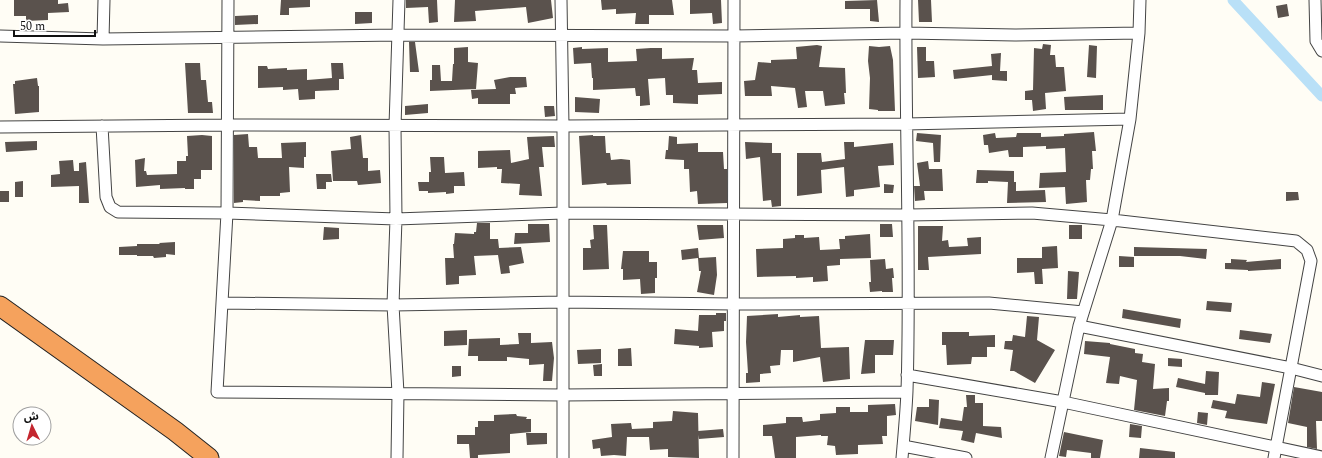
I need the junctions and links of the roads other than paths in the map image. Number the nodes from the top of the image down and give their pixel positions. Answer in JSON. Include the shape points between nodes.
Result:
{"nodes":[{"id":1,"x":104,"y":0,"type":"edge"},
{"id":2,"x":228,"y":0,"type":"edge"},
{"id":3,"x":399,"y":0,"type":"edge"},
{"id":4,"x":561,"y":0,"type":"edge"},
{"id":5,"x":734,"y":0,"type":"edge"},
{"id":6,"x":906,"y":0,"type":"edge"},
{"id":7,"x":1140,"y":0,"type":"edge"},
{"id":8,"x":1315,"y":0,"type":"edge"},
{"id":9,"x":905,"y":32,"type":"junction"},
{"id":10,"x":1139,"y":33,"type":"junction"},
{"id":11,"x":398,"y":35,"type":"junction"},
{"id":12,"x":562,"y":35,"type":"junction"},
{"id":13,"x":0,"y":36,"type":"edge"},
{"id":14,"x":734,"y":36,"type":"junction"},
{"id":15,"x":227,"y":38,"type":"junction"},
{"id":16,"x":103,"y":39,"type":"junction"},
{"id":17,"x":1322,"y":51,"type":"edge"},
{"id":18,"x":1130,"y":119,"type":"junction"},
{"id":19,"x":906,"y":124,"type":"junction"},
{"id":20,"x":227,"y":125,"type":"junction"},
{"id":21,"x":734,"y":125,"type":"junction"},
{"id":22,"x":102,"y":126,"type":"junction"},
{"id":23,"x":395,"y":126,"type":"junction"},
{"id":24,"x":563,"y":126,"type":"junction"},
{"id":25,"x":0,"y":127,"type":"edge"},
{"id":26,"x":227,"y":213,"type":"junction"},
{"id":27,"x":563,"y":213,"type":"junction"},
{"id":28,"x":734,"y":213,"type":"junction"},
{"id":29,"x":908,"y":215,"type":"junction"},
{"id":30,"x":396,"y":219,"type":"junction"},
{"id":31,"x":1112,"y":220,"type":"junction"},
{"id":32,"x":562,"y":302,"type":"junction"},
{"id":33,"x":222,"y":303,"type":"junction"},
{"id":34,"x":734,"y":304,"type":"junction"},
{"id":35,"x":907,"y":304,"type":"junction"},
{"id":36,"x":393,"y":305,"type":"junction"},
{"id":37,"x":0,"y":306,"type":"edge"},
{"id":38,"x":1083,"y":312,"type":"junction"},
{"id":39,"x":1079,"y":326,"type":"junction"},
{"id":40,"x":1291,"y":368,"type":"junction"},
{"id":41,"x":907,"y":375,"type":"junction"},
{"id":42,"x":1322,"y":376,"type":"edge"},
{"id":43,"x":907,"y":392,"type":"junction"},
{"id":44,"x":398,"y":393,"type":"junction"},
{"id":45,"x":563,"y":394,"type":"junction"},
{"id":46,"x":733,"y":394,"type":"junction"},
{"id":47,"x":1063,"y":402,"type":"junction"},
{"id":48,"x":903,"y":446,"type":"junction"},
{"id":49,"x":1275,"y":453,"type":"edge"},
{"id":50,"x":1322,"y":457,"type":"edge"},
{"id":51,"x":209,"y":458,"type":"edge"},
{"id":52,"x":396,"y":458,"type":"edge"},
{"id":53,"x":563,"y":458,"type":"edge"},
{"id":54,"x":733,"y":458,"type":"edge"},
{"id":55,"x":902,"y":458,"type":"edge"},
{"id":56,"x":966,"y":458,"type":"edge"},
{"id":57,"x":1051,"y":458,"type":"edge"}],
"edges":[{"from":1,"to":16,"type":"street"},
{"from":2,"to":15,"type":"street"},
{"from":3,"to":11,"type":"street"},
{"from":4,"to":12,"type":"street"},
{"from":5,"to":14,"type":"street"},
{"from":6,"to":9,"type":"street"},
{"from":7,"to":10,"type":"street"},
{"from":8,"to":17,"type":"street","via":[[1316,41]]},
{"from":9,"to":10,"type":"street","via":[[1015,35]]},
{"from":9,"to":14,"type":"street"},
{"from":9,"to":19,"type":"street"},
{"from":10,"to":18,"type":"street"},
{"from":11,"to":12,"type":"street"},
{"from":11,"to":15,"type":"street"},
{"from":11,"to":23,"type":"street"},
{"from":12,"to":14,"type":"street"},
{"from":12,"to":24,"type":"street"},
{"from":13,"to":16,"type":"street"},
{"from":14,"to":21,"type":"street"},
{"from":15,"to":16,"type":"street"},
{"from":15,"to":20,"type":"street"},
{"from":18,"to":19,"type":"street"},
{"from":18,"to":31,"type":"street"},
{"from":19,"to":21,"type":"street"},
{"from":19,"to":29,"type":"street"},
{"from":20,"to":22,"type":"street"},
{"from":20,"to":23,"type":"street"},
{"from":20,"to":26,"type":"street"},
{"from":21,"to":24,"type":"street"},
{"from":21,"to":28,"type":"street"},
{"from":22,"to":25,"type":"street"},
{"from":22,"to":26,"type":"street","via":[[106,197],[110,207],[118,212]]},
{"from":23,"to":24,"type":"street"},
{"from":23,"to":30,"type":"street"},
{"from":24,"to":27,"type":"street"},
{"from":26,"to":30,"type":"street"},
{"from":26,"to":33,"type":"street"},
{"from":27,"to":28,"type":"street"},
{"from":27,"to":30,"type":"street"},
{"from":27,"to":32,"type":"street"},
{"from":28,"to":29,"type":"street"},
{"from":28,"to":34,"type":"street"},
{"from":29,"to":31,"type":"street","via":[[1032,213]]},
{"from":29,"to":35,"type":"street"},
{"from":30,"to":36,"type":"street"},
{"from":31,"to":38,"type":"street"},
{"from":31,"to":40,"type":"street","via":[[1296,241],[1307,250],[1311,261]]},
{"from":32,"to":34,"type":"street"},
{"from":32,"to":36,"type":"street"},
{"from":32,"to":45,"type":"street"},
{"from":33,"to":36,"type":"street"},
{"from":33,"to":44,"type":"street","via":[[217,392]]},
{"from":34,"to":35,"type":"street"},
{"from":34,"to":46,"type":"street"},
{"from":35,"to":38,"type":"street","via":[[989,303]]},
{"from":35,"to":41,"type":"street"},
{"from":36,"to":44,"type":"street"},
{"from":37,"to":51,"type":"highway"},
{"from":38,"to":39,"type":"street"},
{"from":39,"to":40,"type":"street"},
{"from":39,"to":47,"type":"street"},
{"from":40,"to":42,"type":"street"},
{"from":40,"to":49,"type":"street"},
{"from":41,"to":43,"type":"street"},
{"from":41,"to":47,"type":"street"},
{"from":43,"to":46,"type":"street"},
{"from":43,"to":48,"type":"street"},
{"from":44,"to":45,"type":"street"},
{"from":44,"to":52,"type":"street"},
{"from":45,"to":46,"type":"street"},
{"from":45,"to":53,"type":"street"},
{"from":46,"to":54,"type":"street"},
{"from":47,"to":49,"type":"street"},
{"from":47,"to":57,"type":"street"},
{"from":48,"to":55,"type":"street"},
{"from":48,"to":56,"type":"street"},
{"from":49,"to":50,"type":"street"}]}
